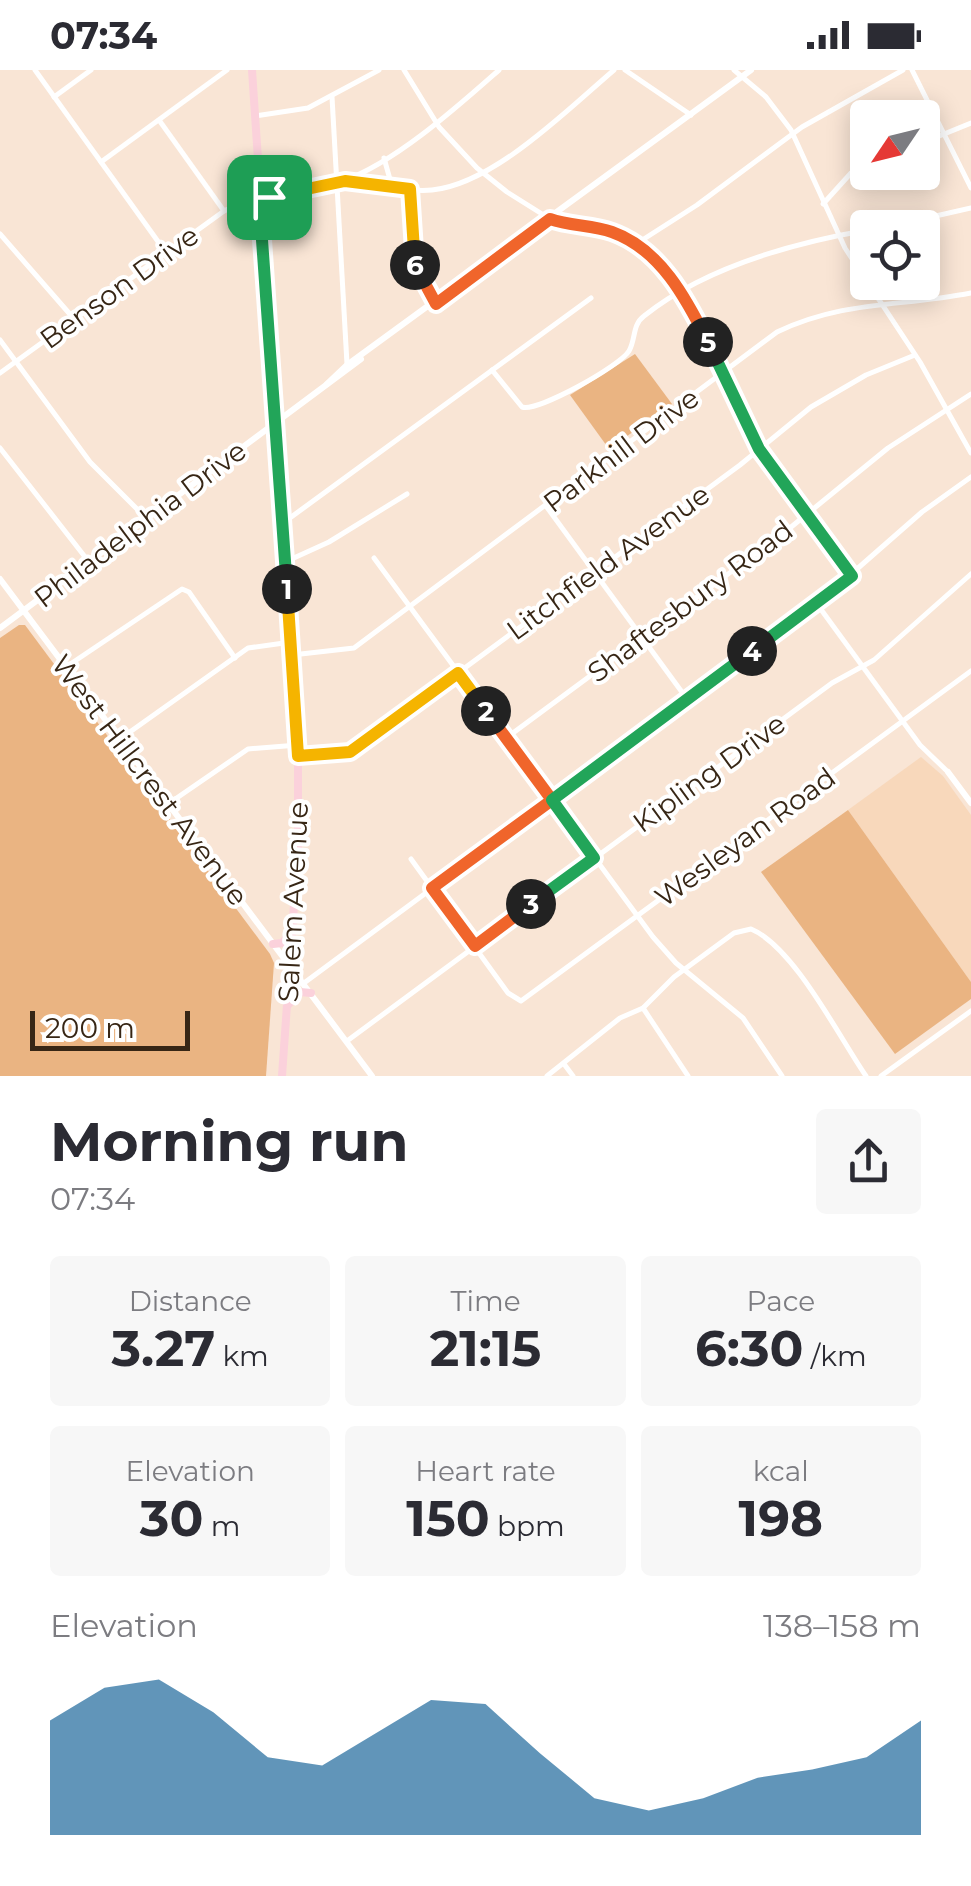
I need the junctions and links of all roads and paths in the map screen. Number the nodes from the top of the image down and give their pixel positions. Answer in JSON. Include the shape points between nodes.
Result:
{"nodes":[{"id":1,"x":34,"y":70,"type":"edge"},
{"id":2,"x":91,"y":70,"type":"edge"},
{"id":3,"x":227,"y":70,"type":"edge"},
{"id":4,"x":252,"y":70,"type":"edge"},
{"id":5,"x":378,"y":70,"type":"edge"},
{"id":6,"x":404,"y":70,"type":"edge"},
{"id":7,"x":499,"y":70,"type":"edge"},
{"id":8,"x":614,"y":70,"type":"edge"},
{"id":9,"x":625,"y":70,"type":"edge"},
{"id":10,"x":734,"y":70,"type":"edge"},
{"id":11,"x":751,"y":70,"type":"edge"},
{"id":12,"x":903,"y":70,"type":"edge"},
{"id":13,"x":912,"y":70,"type":"edge"},
{"id":14,"x":742,"y":77,"type":"junction"},
{"id":15,"x":54,"y":98,"type":"junction"},
{"id":16,"x":332,"y":98,"type":"junction"},
{"id":17,"x":691,"y":115,"type":"junction"},
{"id":18,"x":255,"y":116,"type":"junction"},
{"id":19,"x":159,"y":120,"type":"junction"},
{"id":20,"x":436,"y":122,"type":"junction"},
{"id":21,"x":971,"y":123,"type":"edge"},
{"id":22,"x":792,"y":133,"type":"junction"},
{"id":23,"x":948,"y":134,"type":"junction"},
{"id":24,"x":940,"y":137,"type":"edge"},
{"id":25,"x":384,"y":158,"type":"junction"},
{"id":26,"x":101,"y":162,"type":"junction"},
{"id":27,"x":481,"y":172,"type":"junction"},
{"id":28,"x":850,"y":176,"type":"edge"},
{"id":29,"x":341,"y":182,"type":"junction"},
{"id":30,"x":392,"y":185,"type":"junction"},
{"id":31,"x":971,"y":188,"type":"edge"},
{"id":32,"x":410,"y":189,"type":"junction"},
{"id":33,"x":259,"y":198,"type":"junction"},
{"id":34,"x":823,"y":204,"type":"junction"},
{"id":35,"x":971,"y":208,"type":"edge"},
{"id":36,"x":224,"y":211,"type":"junction"},
{"id":37,"x":940,"y":215,"type":"edge"},
{"id":38,"x":550,"y":219,"type":"junction"},
{"id":39,"x":0,"y":234,"type":"edge"},
{"id":40,"x":850,"y":234,"type":"edge"},
{"id":41,"x":838,"y":236,"type":"junction"},
{"id":42,"x":636,"y":244,"type":"junction"},
{"id":43,"x":167,"y":254,"type":"junction"},
{"id":44,"x":971,"y":293,"type":"edge"},
{"id":45,"x":681,"y":294,"type":"junction"},
{"id":46,"x":590,"y":298,"type":"dead end"},
{"id":47,"x":880,"y":303,"type":"junction"},
{"id":48,"x":436,"y":304,"type":"junction"},
{"id":49,"x":75,"y":320,"type":"junction"},
{"id":50,"x":0,"y":340,"type":"edge"},
{"id":51,"x":915,"y":355,"type":"junction"},
{"id":52,"x":361,"y":358,"type":"junction"},
{"id":53,"x":16,"y":361,"type":"junction"},
{"id":54,"x":346,"y":365,"type":"junction"},
{"id":55,"x":492,"y":370,"type":"junction"},
{"id":56,"x":0,"y":372,"type":"edge"},
{"id":57,"x":722,"y":372,"type":"junction"},
{"id":58,"x":327,"y":384,"type":"junction"},
{"id":59,"x":971,"y":394,"type":"edge"},
{"id":60,"x":946,"y":409,"type":"junction"},
{"id":61,"x":276,"y":422,"type":"junction"},
{"id":62,"x":0,"y":448,"type":"edge"},
{"id":63,"x":759,"y":449,"type":"junction"},
{"id":64,"x":971,"y":454,"type":"edge"},
{"id":65,"x":971,"y":477,"type":"edge"},
{"id":66,"x":407,"y":494,"type":"dead end"},
{"id":67,"x":546,"y":506,"type":"junction"},
{"id":68,"x":810,"y":512,"type":"junction"},
{"id":69,"x":147,"y":519,"type":"junction"},
{"id":70,"x":282,"y":523,"type":"junction"},
{"id":71,"x":374,"y":558,"type":"dead end"},
{"id":72,"x":89,"y":562,"type":"junction"},
{"id":73,"x":285,"y":562,"type":"junction"},
{"id":74,"x":594,"y":572,"type":"junction"},
{"id":75,"x":971,"y":574,"type":"edge"},
{"id":76,"x":852,"y":576,"type":"junction"},
{"id":77,"x":0,"y":580,"type":"edge"},
{"id":78,"x":818,"y":604,"type":"junction"},
{"id":79,"x":410,"y":607,"type":"junction"},
{"id":80,"x":25,"y":610,"type":"junction"},
{"id":81,"x":0,"y":628,"type":"edge"},
{"id":82,"x":642,"y":638,"type":"junction"},
{"id":83,"x":291,"y":642,"type":"junction"},
{"id":84,"x":292,"y":656,"type":"junction"},
{"id":85,"x":235,"y":658,"type":"junction"},
{"id":86,"x":66,"y":667,"type":"junction"},
{"id":87,"x":863,"y":668,"type":"junction"},
{"id":88,"x":971,"y":670,"type":"edge"},
{"id":89,"x":458,"y":673,"type":"junction"},
{"id":90,"x":687,"y":699,"type":"junction"},
{"id":91,"x":902,"y":720,"type":"junction"},
{"id":92,"x":506,"y":738,"type":"junction"},
{"id":93,"x":120,"y":739,"type":"junction"},
{"id":94,"x":298,"y":745,"type":"junction"},
{"id":95,"x":298,"y":756,"type":"junction"},
{"id":96,"x":948,"y":772,"type":"joint"},
{"id":97,"x":552,"y":800,"type":"junction"},
{"id":98,"x":971,"y":802,"type":"edge"},
{"id":99,"x":168,"y":804,"type":"junction"},
{"id":100,"x":594,"y":858,"type":"junction"},
{"id":101,"x":411,"y":859,"type":"dead end"},
{"id":102,"x":432,"y":888,"type":"junction"},
{"id":103,"x":638,"y":916,"type":"junction"},
{"id":104,"x":292,"y":932,"type":"junction"},
{"id":105,"x":273,"y":944,"type":"junction"},
{"id":106,"x":475,"y":946,"type":"junction"},
{"id":107,"x":290,"y":968,"type":"junction"},
{"id":108,"x":685,"y":969,"type":"junction"},
{"id":109,"x":304,"y":983,"type":"junction"},
{"id":110,"x":311,"y":992,"type":"junction"},
{"id":111,"x":288,"y":1004,"type":"junction"},
{"id":112,"x":643,"y":1008,"type":"junction"},
{"id":113,"x":971,"y":1011,"type":"edge"},
{"id":114,"x":347,"y":1041,"type":"junction"},
{"id":115,"x":564,"y":1064,"type":"junction"},
{"id":116,"x":282,"y":1076,"type":"edge"},
{"id":117,"x":372,"y":1076,"type":"edge"},
{"id":118,"x":546,"y":1076,"type":"edge"},
{"id":119,"x":573,"y":1076,"type":"edge"},
{"id":120,"x":688,"y":1076,"type":"edge"},
{"id":121,"x":782,"y":1076,"type":"edge"},
{"id":122,"x":866,"y":1076,"type":"edge"},
{"id":123,"x":880,"y":1076,"type":"edge"}],
"edges":[{"from":1,"to":15,"type":"street"},
{"from":2,"to":15,"type":"street"},
{"from":3,"to":19,"type":"street"},
{"from":4,"to":18,"type":"main road","name":"Salem Avenue"},
{"from":5,"to":16,"type":"street"},
{"from":6,"to":20,"type":"street"},
{"from":7,"to":20,"type":"street","name":"Benson Drive"},
{"from":8,"to":27,"type":"street"},
{"from":9,"to":17,"type":"street"},
{"from":10,"to":14,"type":"street"},
{"from":11,"to":14,"type":"main road","name":"Philadelphia Drive"},
{"from":12,"to":22,"type":"street"},
{"from":13,"to":23,"type":"street"},
{"from":14,"to":17,"type":"main road","name":"Philadelphia Drive"},
{"from":14,"to":22,"type":"street"},
{"from":15,"to":26,"type":"street"},
{"from":16,"to":18,"type":"street","via":[[296,112]]},
{"from":16,"to":29,"type":"street"},
{"from":17,"to":38,"type":"main road","name":"Philadelphia Drive"},
{"from":18,"to":33,"type":"main road","name":"Salem Avenue"},
{"from":19,"to":26,"type":"street"},
{"from":19,"to":36,"type":"street"},
{"from":20,"to":25,"type":"street","name":"Benson Drive"},
{"from":20,"to":27,"type":"street"},
{"from":21,"to":23,"type":"street"},
{"from":22,"to":34,"type":"street"},
{"from":22,"to":42,"type":"street"},
{"from":23,"to":24,"type":"street"},
{"from":23,"to":31,"type":"street"},
{"from":25,"to":29,"type":"street","name":"Benson Drive"},
{"from":25,"to":30,"type":"street"},
{"from":26,"to":43,"type":"street"},
{"from":27,"to":32,"type":"street","via":[[446,188]]},
{"from":27,"to":38,"type":"street"},
{"from":28,"to":34,"type":"street"},
{"from":29,"to":30,"type":"street"},
{"from":29,"to":33,"type":"street","name":"Benson Drive"},
{"from":29,"to":54,"type":"street"},
{"from":30,"to":32,"type":"street"},
{"from":32,"to":48,"type":"street","via":[[412,256]]},
{"from":33,"to":36,"type":"street","name":"Benson Drive"},
{"from":33,"to":61,"type":"main road","name":"Salem Avenue"},
{"from":34,"to":41,"type":"street"},
{"from":35,"to":37,"type":"street"},
{"from":36,"to":43,"type":"street","name":"Benson Drive"},
{"from":38,"to":42,"type":"street"},
{"from":38,"to":48,"type":"main road","name":"Philadelphia Drive"},
{"from":39,"to":49,"type":"street"},
{"from":40,"to":41,"type":"street"},
{"from":41,"to":45,"type":"street","via":[[747,263]]},
{"from":41,"to":47,"type":"street"},
{"from":42,"to":45,"type":"street"},
{"from":43,"to":49,"type":"street","name":"Benson Drive"},
{"from":44,"to":47,"type":"street","name":"Parkhill Drive"},
{"from":45,"to":55,"type":"street","via":[[640,320],[625,356],[543,406],[529,409],[515,400]]},
{"from":45,"to":57,"type":"street"},
{"from":46,"to":55,"type":"street"},
{"from":47,"to":51,"type":"street"},
{"from":47,"to":57,"type":"street","name":"Parkhill Drive","via":[[795,324]]},
{"from":48,"to":52,"type":"main road","name":"Philadelphia Drive"},
{"from":49,"to":53,"type":"street","name":"Benson Drive"},
{"from":50,"to":53,"type":"street"},
{"from":51,"to":60,"type":"street"},
{"from":51,"to":63,"type":"street","name":"Litchfield Avenue","via":[[830,394]]},
{"from":52,"to":54,"type":"main road","name":"Philadelphia Drive"},
{"from":52,"to":58,"type":"main road","name":"Philadelphia Drive"},
{"from":53,"to":56,"type":"street","name":"Benson Drive"},
{"from":53,"to":69,"type":"street","via":[[102,476]]},
{"from":54,"to":58,"type":"main road","name":"Philadelphia Drive"},
{"from":55,"to":70,"type":"street"},
{"from":57,"to":63,"type":"street"},
{"from":57,"to":67,"type":"street","name":"Parkhill Drive"},
{"from":58,"to":61,"type":"main road","name":"Philadelphia Drive"},
{"from":59,"to":60,"type":"street","name":"Shaftesbury Road"},
{"from":60,"to":64,"type":"street"},
{"from":60,"to":68,"type":"street","name":"Shaftesbury Road"},
{"from":61,"to":69,"type":"main road","name":"Philadelphia Drive"},
{"from":61,"to":70,"type":"main road","name":"Salem Avenue"},
{"from":62,"to":72,"type":"street"},
{"from":63,"to":68,"type":"street"},
{"from":63,"to":74,"type":"street","name":"Litchfield Avenue"},
{"from":65,"to":76,"type":"street"},
{"from":66,"to":73,"type":"street"},
{"from":67,"to":74,"type":"street"},
{"from":67,"to":79,"type":"street","name":"Parkhill Drive"},
{"from":68,"to":76,"type":"street"},
{"from":68,"to":82,"type":"street","name":"Shaftesbury Road"},
{"from":69,"to":72,"type":"main road","name":"Philadelphia Drive"},
{"from":70,"to":73,"type":"main road","name":"Salem Avenue"},
{"from":71,"to":79,"type":"street"},
{"from":72,"to":80,"type":"main road","name":"Philadelphia Drive"},
{"from":73,"to":83,"type":"main road","name":"Salem Avenue"},
{"from":74,"to":82,"type":"street"},
{"from":74,"to":89,"type":"street","name":"Litchfield Avenue"},
{"from":75,"to":87,"type":"street","name":"Kipling Drive"},
{"from":76,"to":78,"type":"street"},
{"from":77,"to":80,"type":"main road","name":"West Hillcrest Avenue"},
{"from":78,"to":87,"type":"street"},
{"from":78,"to":90,"type":"street"},
{"from":79,"to":84,"type":"street","name":"Parkhill Drive","via":[[351,650]]},
{"from":79,"to":89,"type":"street"},
{"from":80,"to":81,"type":"main road","name":"Philadelphia Drive"},
{"from":80,"to":86,"type":"main road","name":"West Hillcrest Avenue"},
{"from":82,"to":90,"type":"street"},
{"from":82,"to":92,"type":"street","name":"Shaftesbury Road"},
{"from":83,"to":84,"type":"main road","name":"Salem Avenue"},
{"from":83,"to":85,"type":"street","via":[[258,645]]},
{"from":84,"to":94,"type":"main road","name":"Salem Avenue"},
{"from":85,"to":86,"type":"street","via":[[182,589]]},
{"from":85,"to":93,"type":"street"},
{"from":86,"to":93,"type":"main road","name":"West Hillcrest Avenue"},
{"from":87,"to":91,"type":"street"},
{"from":87,"to":100,"type":"street","name":"Kipling Drive","via":[[832,682]]},
{"from":88,"to":91,"type":"street","name":"Wesleyan Road"},
{"from":89,"to":92,"type":"street"},
{"from":89,"to":95,"type":"street","name":"Litchfield Avenue","via":[[350,752]]},
{"from":90,"to":97,"type":"street"},
{"from":91,"to":96,"type":"street"},
{"from":91,"to":103,"type":"street","name":"Wesleyan Road"},
{"from":92,"to":97,"type":"street"},
{"from":93,"to":99,"type":"main road","name":"West Hillcrest Avenue"},
{"from":94,"to":95,"type":"main road","name":"Salem Avenue"},
{"from":94,"to":99,"type":"street","via":[[248,749]]},
{"from":95,"to":104,"type":"main road","name":"Salem Avenue"},
{"from":96,"to":98,"type":"main road"},
{"from":97,"to":100,"type":"street"},
{"from":97,"to":102,"type":"street"},
{"from":99,"to":105,"type":"main road","name":"West Hillcrest Avenue"},
{"from":100,"to":103,"type":"street"},
{"from":100,"to":106,"type":"street","name":"Kipling Drive"},
{"from":101,"to":102,"type":"street"},
{"from":102,"to":106,"type":"street"},
{"from":102,"to":109,"type":"street"},
{"from":103,"to":106,"type":"street","name":"Wesleyan Road","via":[[518,1000]]},
{"from":103,"to":108,"type":"street"},
{"from":104,"to":105,"type":"main road"},
{"from":104,"to":107,"type":"main road","name":"Salem Avenue"},
{"from":105,"to":107,"type":"main road","name":"West Hillcrest Avenue"},
{"from":106,"to":114,"type":"street","name":"Kipling Drive"},
{"from":107,"to":109,"type":"main road","name":"West Hillcrest Avenue"},
{"from":107,"to":111,"type":"main road","name":"Salem Avenue"},
{"from":108,"to":112,"type":"street"},
{"from":108,"to":121,"type":"street","via":[[743,1018]]},
{"from":108,"to":122,"type":"street","via":[[734,933],[763,936]]},
{"from":109,"to":110,"type":"main road","name":"West Hillcrest Avenue"},
{"from":110,"to":111,"type":"main road","via":[[300,992]]},
{"from":110,"to":114,"type":"main road","name":"West Hillcrest Avenue"},
{"from":111,"to":116,"type":"main road","name":"Salem Avenue"},
{"from":112,"to":115,"type":"street","via":[[620,1018]]},
{"from":112,"to":120,"type":"street"},
{"from":113,"to":123,"type":"street"},
{"from":114,"to":117,"type":"main road","name":"West Hillcrest Avenue"},
{"from":115,"to":118,"type":"street"},
{"from":115,"to":119,"type":"street"}]}
